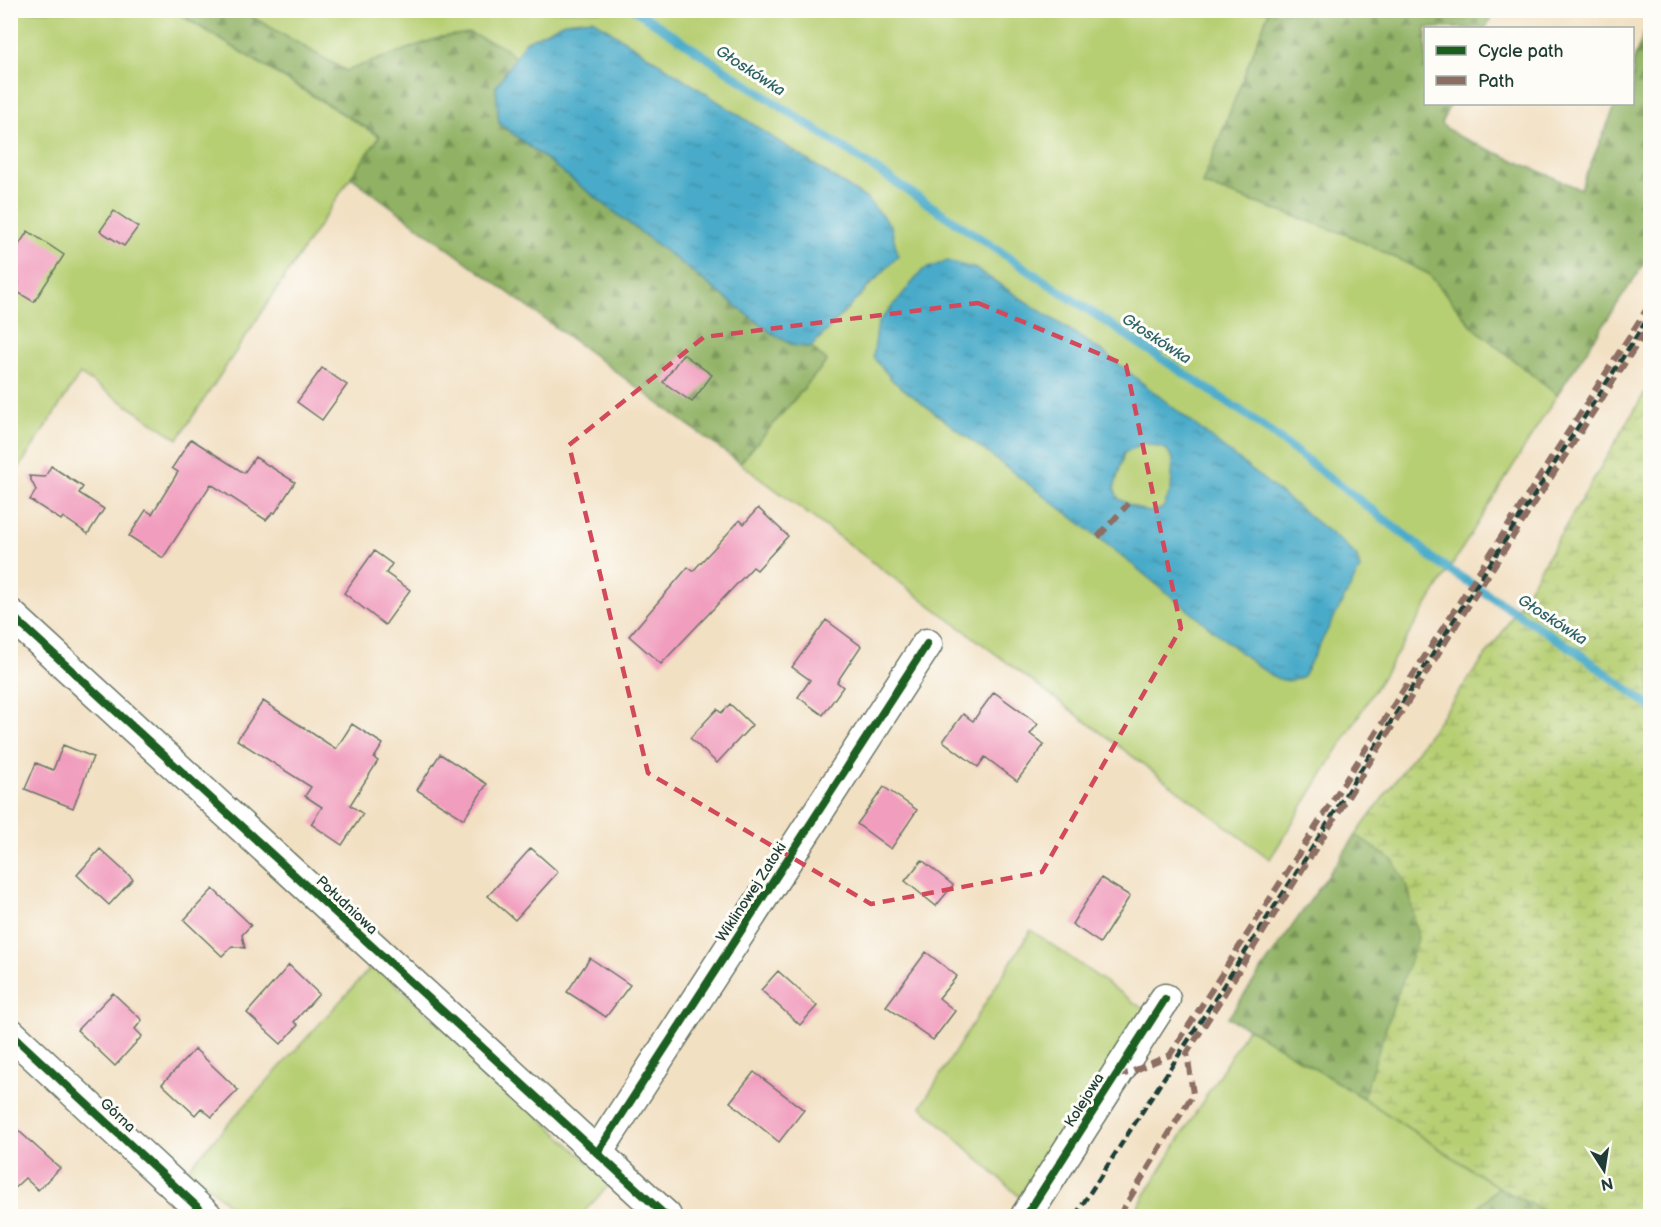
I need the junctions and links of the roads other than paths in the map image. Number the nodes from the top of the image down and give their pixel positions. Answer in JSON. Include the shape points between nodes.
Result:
{"nodes":[{"id":1,"x":10,"y":614,"type":"edge"},
{"id":2,"x":927,"y":645,"type":"dead end"},
{"id":3,"x":1165,"y":999,"type":"dead end"},
{"id":4,"x":10,"y":1033,"type":"edge"},
{"id":5,"x":597,"y":1153,"type":"junction"},
{"id":6,"x":207,"y":1216,"type":"edge"},
{"id":7,"x":666,"y":1216,"type":"edge"},
{"id":8,"x":1026,"y":1216,"type":"edge"}],
"edges":[{"from":1,"to":5,"type":"street","name":"Południowa"},
{"from":2,"to":5,"type":"street","name":"Wiklinowej Zatoki"},
{"from":3,"to":8,"type":"street","name":"Kolejowa"},
{"from":4,"to":6,"type":"street","name":"Górna"},
{"from":5,"to":7,"type":"street","name":"Południowa"}]}
